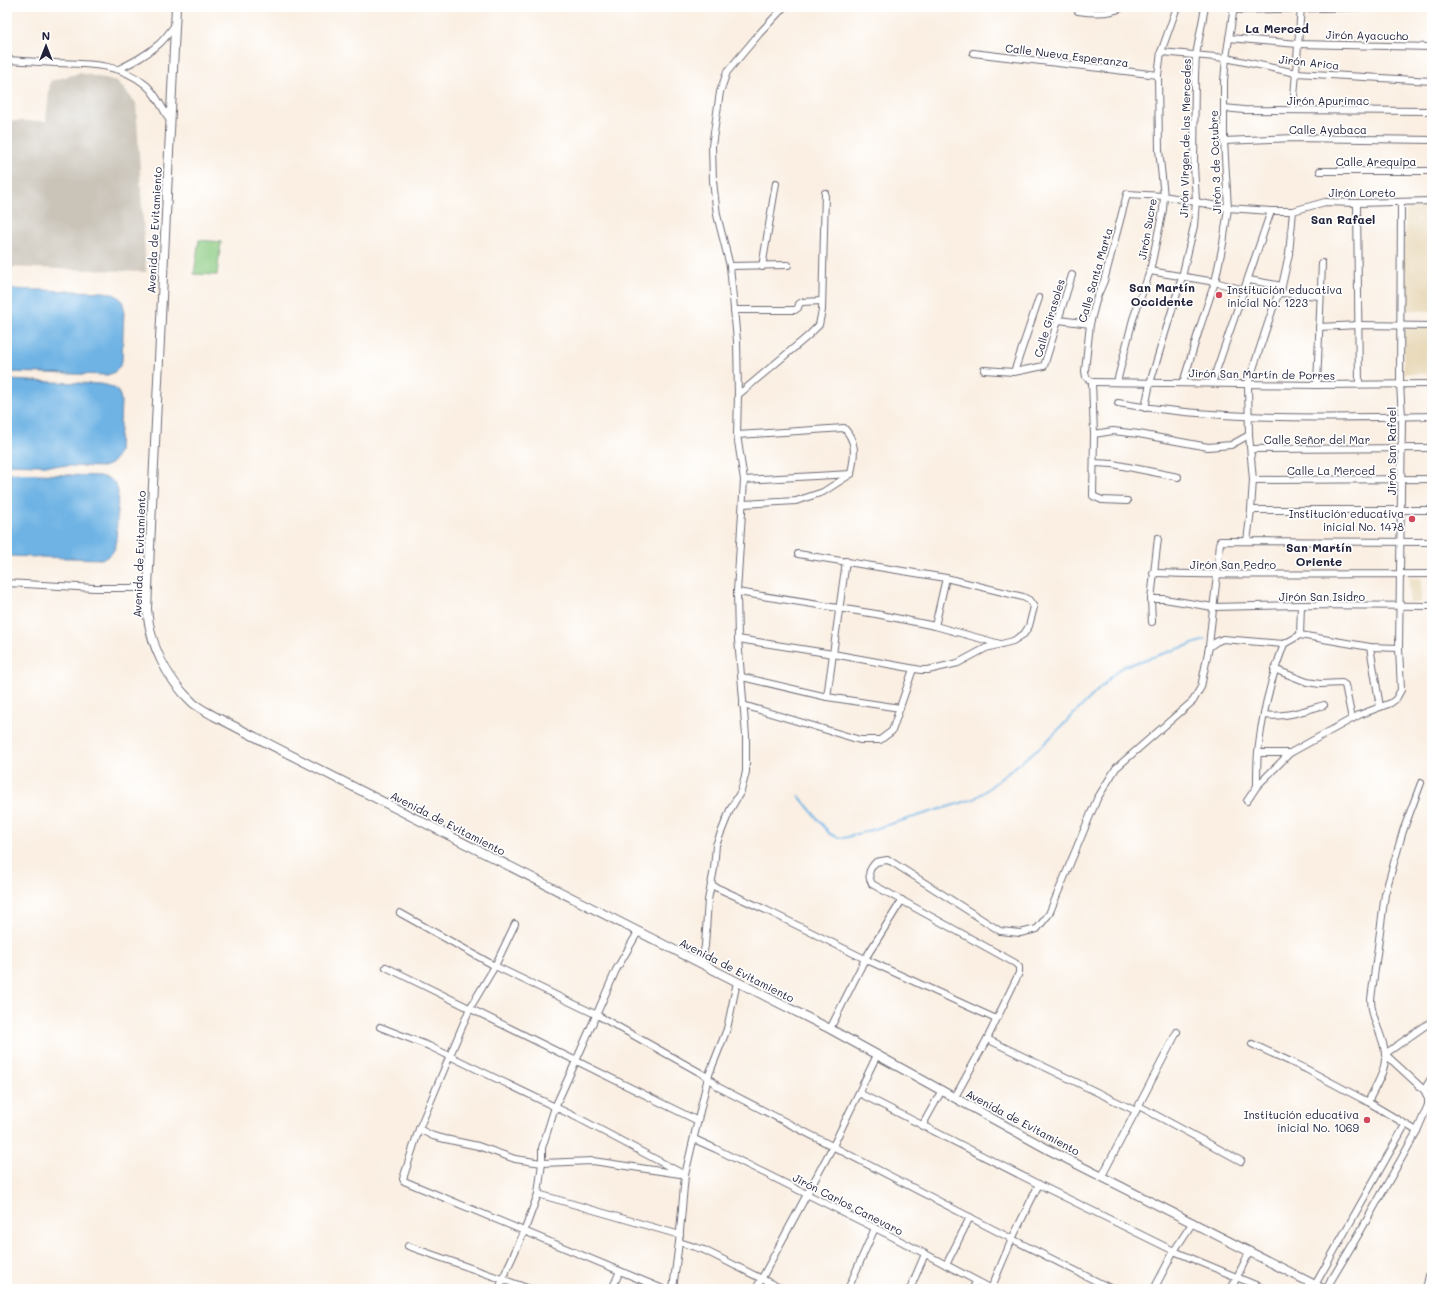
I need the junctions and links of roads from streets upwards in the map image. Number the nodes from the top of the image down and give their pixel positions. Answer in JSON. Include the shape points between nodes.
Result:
{"nodes":[{"id":1,"x":176,"y":7,"type":"edge"},
{"id":2,"x":784,"y":7,"type":"edge"},
{"id":3,"x":1123,"y":7,"type":"edge"},
{"id":4,"x":1177,"y":7,"type":"edge"},
{"id":5,"x":1205,"y":7,"type":"edge"},
{"id":6,"x":1368,"y":7,"type":"edge"},
{"id":7,"x":1234,"y":8,"type":"edge"},
{"id":8,"x":1301,"y":8,"type":"edge"},
{"id":9,"x":1078,"y":11,"type":"dead end"},
{"id":10,"x":175,"y":24,"type":"junction"},
{"id":11,"x":1229,"y":38,"type":"junction"},
{"id":12,"x":1298,"y":44,"type":"junction"},
{"id":13,"x":1432,"y":47,"type":"edge"},
{"id":14,"x":1161,"y":52,"type":"junction"},
{"id":15,"x":973,"y":54,"type":"dead end"},
{"id":16,"x":1196,"y":55,"type":"junction"},
{"id":17,"x":1226,"y":58,"type":"junction"},
{"id":18,"x":7,"y":60,"type":"edge"},
{"id":19,"x":119,"y":69,"type":"junction"},
{"id":20,"x":1296,"y":73,"type":"junction"},
{"id":21,"x":1158,"y":76,"type":"junction"},
{"id":22,"x":1432,"y":81,"type":"edge"},
{"id":23,"x":1224,"y":108,"type":"junction"},
{"id":24,"x":1293,"y":110,"type":"junction"},
{"id":25,"x":1432,"y":111,"type":"edge"},
{"id":26,"x":170,"y":121,"type":"junction"},
{"id":27,"x":1432,"y":140,"type":"edge"},
{"id":28,"x":1224,"y":141,"type":"junction"},
{"id":29,"x":1320,"y":171,"type":"dead end"},
{"id":30,"x":1432,"y":171,"type":"edge"},
{"id":31,"x":776,"y":183,"type":"dead end"},
{"id":32,"x":825,"y":193,"type":"dead end"},
{"id":33,"x":1127,"y":194,"type":"joint"},
{"id":34,"x":1164,"y":196,"type":"junction"},
{"id":35,"x":1196,"y":201,"type":"junction"},
{"id":36,"x":1432,"y":201,"type":"edge"},
{"id":37,"x":1400,"y":202,"type":"junction"},
{"id":38,"x":1357,"y":203,"type":"junction"},
{"id":39,"x":1228,"y":208,"type":"junction"},
{"id":40,"x":1271,"y":211,"type":"junction"},
{"id":41,"x":1293,"y":211,"type":"junction"},
{"id":42,"x":1322,"y":263,"type":"dead end"},
{"id":43,"x":788,"y":265,"type":"dead end"},
{"id":44,"x":730,"y":266,"type":"junction"},
{"id":45,"x":762,"y":267,"type":"junction"},
{"id":46,"x":1150,"y":271,"type":"junction"},
{"id":47,"x":1072,"y":275,"type":"dead end"},
{"id":48,"x":1182,"y":277,"type":"junction"},
{"id":49,"x":1249,"y":280,"type":"junction"},
{"id":50,"x":1215,"y":282,"type":"junction"},
{"id":51,"x":1282,"y":286,"type":"junction"},
{"id":52,"x":1244,"y":290,"type":"junction"},
{"id":53,"x":1279,"y":293,"type":"junction"},
{"id":54,"x":1320,"y":296,"type":"junction"},
{"id":55,"x":1039,"y":298,"type":"dead end"},
{"id":56,"x":822,"y":301,"type":"junction"},
{"id":57,"x":734,"y":310,"type":"junction"},
{"id":58,"x":1059,"y":320,"type":"junction"},
{"id":59,"x":1090,"y":324,"type":"junction"},
{"id":60,"x":1359,"y":325,"type":"junction"},
{"id":61,"x":1400,"y":326,"type":"junction"},
{"id":62,"x":1432,"y":326,"type":"edge"},
{"id":63,"x":1319,"y":327,"type":"junction"},
{"id":64,"x":984,"y":370,"type":"dead end"},
{"id":65,"x":1014,"y":372,"type":"junction"},
{"id":66,"x":1092,"y":382,"type":"junction"},
{"id":67,"x":1116,"y":382,"type":"junction"},
{"id":68,"x":1150,"y":383,"type":"junction"},
{"id":69,"x":1183,"y":383,"type":"junction"},
{"id":70,"x":1212,"y":383,"type":"junction"},
{"id":71,"x":1248,"y":384,"type":"junction"},
{"id":72,"x":1359,"y":384,"type":"junction"},
{"id":73,"x":1400,"y":384,"type":"junction"},
{"id":74,"x":1432,"y":384,"type":"edge"},
{"id":75,"x":1318,"y":385,"type":"junction"},
{"id":76,"x":738,"y":395,"type":"junction"},
{"id":77,"x":1118,"y":403,"type":"dead end"},
{"id":78,"x":1145,"y":408,"type":"junction"},
{"id":79,"x":1432,"y":416,"type":"edge"},
{"id":80,"x":1248,"y":417,"type":"junction"},
{"id":81,"x":1402,"y":417,"type":"junction"},
{"id":82,"x":1094,"y":434,"type":"junction"},
{"id":83,"x":737,"y":435,"type":"junction"},
{"id":84,"x":1249,"y":435,"type":"junction"},
{"id":85,"x":1432,"y":448,"type":"edge"},
{"id":86,"x":1251,"y":449,"type":"junction"},
{"id":87,"x":1401,"y":449,"type":"junction"},
{"id":88,"x":1094,"y":463,"type":"junction"},
{"id":89,"x":851,"y":474,"type":"junction"},
{"id":90,"x":1178,"y":477,"type":"dead end"},
{"id":91,"x":1401,"y":479,"type":"junction"},
{"id":92,"x":1432,"y":479,"type":"edge"},
{"id":93,"x":744,"y":480,"type":"junction"},
{"id":94,"x":1253,"y":480,"type":"junction"},
{"id":95,"x":1127,"y":501,"type":"dead end"},
{"id":96,"x":743,"y":504,"type":"junction"},
{"id":97,"x":1251,"y":510,"type":"junction"},
{"id":98,"x":1401,"y":510,"type":"junction"},
{"id":99,"x":1432,"y":510,"type":"edge"},
{"id":100,"x":1158,"y":538,"type":"dead end"},
{"id":101,"x":1247,"y":541,"type":"junction"},
{"id":102,"x":1401,"y":542,"type":"junction"},
{"id":103,"x":1432,"y":542,"type":"edge"},
{"id":104,"x":798,"y":554,"type":"dead end"},
{"id":105,"x":846,"y":560,"type":"junction"},
{"id":106,"x":1153,"y":573,"type":"junction"},
{"id":107,"x":1400,"y":574,"type":"junction"},
{"id":108,"x":1432,"y":574,"type":"edge"},
{"id":109,"x":1218,"y":575,"type":"junction"},
{"id":110,"x":946,"y":578,"type":"junction"},
{"id":111,"x":7,"y":583,"type":"edge"},
{"id":112,"x":147,"y":588,"type":"junction"},
{"id":113,"x":737,"y":592,"type":"junction"},
{"id":114,"x":1151,"y":599,"type":"junction"},
{"id":115,"x":1301,"y":605,"type":"junction"},
{"id":116,"x":1432,"y":606,"type":"edge"},
{"id":117,"x":1212,"y":607,"type":"junction"},
{"id":118,"x":1400,"y":607,"type":"junction"},
{"id":119,"x":840,"y":608,"type":"junction"},
{"id":120,"x":1152,"y":622,"type":"dead end"},
{"id":121,"x":935,"y":626,"type":"junction"},
{"id":122,"x":1300,"y":636,"type":"junction"},
{"id":123,"x":738,"y":639,"type":"junction"},
{"id":124,"x":1001,"y":644,"type":"junction"},
{"id":125,"x":1284,"y":644,"type":"junction"},
{"id":126,"x":1209,"y":647,"type":"junction"},
{"id":127,"x":1370,"y":647,"type":"junction"},
{"id":128,"x":1399,"y":648,"type":"junction"},
{"id":129,"x":833,"y":654,"type":"junction"},
{"id":130,"x":913,"y":669,"type":"junction"},
{"id":131,"x":1274,"y":670,"type":"junction"},
{"id":132,"x":742,"y":677,"type":"junction"},
{"id":133,"x":827,"y":697,"type":"junction"},
{"id":134,"x":743,"y":705,"type":"junction"},
{"id":135,"x":1324,"y":705,"type":"dead end"},
{"id":136,"x":1380,"y":707,"type":"junction"},
{"id":137,"x":900,"y":708,"type":"junction"},
{"id":138,"x":1264,"y":715,"type":"junction"},
{"id":139,"x":1352,"y":719,"type":"junction"},
{"id":140,"x":1258,"y":753,"type":"junction"},
{"id":141,"x":1290,"y":753,"type":"junction"},
{"id":142,"x":1421,"y":783,"type":"dead end"},
{"id":143,"x":1257,"y":786,"type":"junction"},
{"id":144,"x":1247,"y":801,"type":"dead end"},
{"id":145,"x":711,"y":885,"type":"junction"},
{"id":146,"x":902,"y":900,"type":"junction"},
{"id":147,"x":400,"y":913,"type":"dead end"},
{"id":148,"x":515,"y":924,"type":"dead end"},
{"id":149,"x":638,"y":932,"type":"junction"},
{"id":150,"x":865,"y":959,"type":"junction"},
{"id":151,"x":700,"y":964,"type":"junction"},
{"id":152,"x":495,"y":966,"type":"junction"},
{"id":153,"x":386,"y":967,"type":"dead end"},
{"id":154,"x":737,"y":982,"type":"junction"},
{"id":155,"x":470,"y":1008,"type":"junction"},
{"id":156,"x":597,"y":1015,"type":"junction"},
{"id":157,"x":996,"y":1019,"type":"junction"},
{"id":158,"x":1432,"y":1021,"type":"edge"},
{"id":159,"x":380,"y":1027,"type":"dead end"},
{"id":160,"x":830,"y":1029,"type":"junction"},
{"id":161,"x":1177,"y":1032,"type":"dead end"},
{"id":162,"x":986,"y":1039,"type":"junction"},
{"id":163,"x":1252,"y":1044,"type":"dead end"},
{"id":164,"x":1385,"y":1054,"type":"junction"},
{"id":165,"x":877,"y":1055,"type":"junction"},
{"id":166,"x":449,"y":1057,"type":"junction"},
{"id":167,"x":576,"y":1061,"type":"junction"},
{"id":168,"x":708,"y":1077,"type":"junction"},
{"id":169,"x":1432,"y":1077,"type":"edge"},
{"id":170,"x":942,"y":1090,"type":"junction"},
{"id":171,"x":1424,"y":1090,"type":"junction"},
{"id":172,"x":858,"y":1093,"type":"junction"},
{"id":173,"x":955,"y":1098,"type":"junction"},
{"id":174,"x":1368,"y":1102,"type":"junction"},
{"id":175,"x":554,"y":1107,"type":"junction"},
{"id":176,"x":1137,"y":1109,"type":"junction"},
{"id":177,"x":698,"y":1122,"type":"junction"},
{"id":178,"x":1405,"y":1125,"type":"junction"},
{"id":179,"x":922,"y":1126,"type":"junction"},
{"id":180,"x":419,"y":1129,"type":"junction"},
{"id":181,"x":1417,"y":1131,"type":"junction"},
{"id":182,"x":694,"y":1139,"type":"junction"},
{"id":183,"x":833,"y":1146,"type":"junction"},
{"id":184,"x":1241,"y":1161,"type":"dead end"},
{"id":185,"x":542,"y":1163,"type":"junction"},
{"id":186,"x":685,"y":1175,"type":"junction"},
{"id":187,"x":1102,"y":1176,"type":"junction"},
{"id":188,"x":1039,"y":1184,"type":"junction"},
{"id":189,"x":538,"y":1194,"type":"junction"},
{"id":190,"x":808,"y":1194,"type":"junction"},
{"id":191,"x":970,"y":1217,"type":"junction"},
{"id":192,"x":1193,"y":1222,"type":"junction"},
{"id":193,"x":875,"y":1228,"type":"junction"},
{"id":194,"x":524,"y":1232,"type":"junction"},
{"id":195,"x":680,"y":1235,"type":"junction"},
{"id":196,"x":1012,"y":1239,"type":"junction"},
{"id":197,"x":679,"y":1242,"type":"junction"},
{"id":198,"x":408,"y":1246,"type":"dead end"},
{"id":199,"x":1174,"y":1251,"type":"junction"},
{"id":200,"x":1250,"y":1251,"type":"junction"},
{"id":201,"x":925,"y":1254,"type":"junction"},
{"id":202,"x":1432,"y":1263,"type":"edge"},
{"id":203,"x":946,"y":1264,"type":"junction"},
{"id":204,"x":620,"y":1271,"type":"junction"},
{"id":205,"x":1431,"y":1275,"type":"edge"},
{"id":206,"x":1237,"y":1277,"type":"junction"},
{"id":207,"x":502,"y":1278,"type":"junction"},
{"id":208,"x":762,"y":1279,"type":"junction"},
{"id":209,"x":976,"y":1281,"type":"junction"},
{"id":210,"x":1315,"y":1285,"type":"junction"},
{"id":211,"x":499,"y":1289,"type":"edge"},
{"id":212,"x":530,"y":1289,"type":"edge"},
{"id":213,"x":612,"y":1289,"type":"edge"},
{"id":214,"x":664,"y":1289,"type":"edge"},
{"id":215,"x":673,"y":1289,"type":"edge"},
{"id":216,"x":756,"y":1289,"type":"edge"},
{"id":217,"x":782,"y":1289,"type":"edge"},
{"id":218,"x":848,"y":1289,"type":"edge"},
{"id":219,"x":910,"y":1289,"type":"edge"},
{"id":220,"x":973,"y":1289,"type":"edge"},
{"id":221,"x":991,"y":1289,"type":"edge"},
{"id":222,"x":1112,"y":1289,"type":"edge"},
{"id":223,"x":1154,"y":1289,"type":"edge"},
{"id":224,"x":1231,"y":1289,"type":"edge"},
{"id":225,"x":1265,"y":1289,"type":"edge"},
{"id":226,"x":1324,"y":1289,"type":"edge"},
{"id":227,"x":1426,"y":1289,"type":"edge"}],
"edges":[{"from":1,"to":10,"type":"street","name":"Avenida de Evitamiento"},
{"from":2,"to":44,"type":"street","via":[[727,72],[720,92],[712,146],[713,182],[717,215]]},
{"from":3,"to":9,"type":"street","via":[[1098,12]]},
{"from":4,"to":14,"type":"street","name":"Jirón Sucre"},
{"from":5,"to":16,"type":"street","name":"Jirón Virgen de las Mercedes"},
{"from":6,"to":8,"type":"street"},
{"from":7,"to":8,"type":"street"},
{"from":7,"to":11,"type":"street","name":"Jirón 3 de Octubre"},
{"from":8,"to":12,"type":"street"},
{"from":10,"to":19,"type":"street","via":[[149,52]]},
{"from":10,"to":26,"type":"street","name":"Avenida de Evitamiento"},
{"from":11,"to":12,"type":"street","name":"Jirón Ayacucho"},
{"from":11,"to":17,"type":"street","name":"Jirón 3 de Octubre"},
{"from":12,"to":13,"type":"street","name":"Jirón Ayacucho"},
{"from":12,"to":20,"type":"street"},
{"from":14,"to":16,"type":"street","name":"Jirón Arica"},
{"from":14,"to":21,"type":"street","name":"Jirón Sucre"},
{"from":15,"to":21,"type":"street","name":"Calle Nueva Esperanza"},
{"from":16,"to":17,"type":"street","name":"Jirón Arica"},
{"from":16,"to":35,"type":"street","name":"Jirón Virgen de las Mercedes","via":[[1193,135]]},
{"from":17,"to":20,"type":"street","name":"Jirón Arica"},
{"from":17,"to":23,"type":"street","name":"Jirón 3 de Octubre"},
{"from":18,"to":19,"type":"street","via":[[92,64]]},
{"from":19,"to":26,"type":"street","via":[[147,86]]},
{"from":20,"to":22,"type":"street","name":"Jirón Arica"},
{"from":20,"to":24,"type":"street"},
{"from":21,"to":34,"type":"street","name":"Jirón Sucre"},
{"from":23,"to":24,"type":"street","name":"Jirón Apurímac"},
{"from":23,"to":28,"type":"street","name":"Jirón 3 de Octubre"},
{"from":24,"to":25,"type":"street","name":"Jirón Apurímac"},
{"from":26,"to":112,"type":"street","name":"Avenida de Evitamiento"},
{"from":27,"to":28,"type":"street","name":"Calle Ayabaca","via":[[1294,138]]},
{"from":28,"to":39,"type":"street","name":"Jirón 3 de Octubre"},
{"from":29,"to":30,"type":"street","name":"Calle Arequipa"},
{"from":31,"to":45,"type":"street"},
{"from":32,"to":56,"type":"street"},
{"from":33,"to":34,"type":"street","name":"Jirón Loreto"},
{"from":33,"to":59,"type":"street","name":"Calle Santa Marta"},
{"from":34,"to":35,"type":"street","name":"Jirón Loreto"},
{"from":34,"to":46,"type":"street","name":"Jirón Sucre"},
{"from":35,"to":39,"type":"street","name":"Jirón Loreto"},
{"from":35,"to":48,"type":"street","name":"Jirón Virgen de las Mercedes","via":[[1194,226]]},
{"from":36,"to":37,"type":"street","name":"Jirón Loreto"},
{"from":37,"to":38,"type":"street","name":"Jirón Loreto"},
{"from":37,"to":61,"type":"street","name":"Jirón San Rafael"},
{"from":38,"to":41,"type":"street","name":"Jirón Loreto","via":[[1325,202]]},
{"from":38,"to":60,"type":"street"},
{"from":39,"to":40,"type":"street","name":"Jirón Loreto"},
{"from":39,"to":50,"type":"street","name":"Jirón 3 de Octubre"},
{"from":40,"to":41,"type":"street","name":"Jirón Loreto"},
{"from":40,"to":49,"type":"street"},
{"from":41,"to":51,"type":"street","via":[[1289,254]]},
{"from":42,"to":54,"type":"street"},
{"from":43,"to":45,"type":"street"},
{"from":44,"to":45,"type":"street"},
{"from":44,"to":57,"type":"street"},
{"from":46,"to":48,"type":"street"},
{"from":46,"to":67,"type":"street","name":"Jirón Sucre","via":[[1133,319]]},
{"from":47,"to":58,"type":"street","name":"Calle Girasoles"},
{"from":48,"to":50,"type":"street"},
{"from":48,"to":68,"type":"street","name":"Jirón Virgen de las Mercedes"},
{"from":49,"to":51,"type":"street"},
{"from":49,"to":52,"type":"street"},
{"from":50,"to":52,"type":"street"},
{"from":50,"to":69,"type":"street","name":"Jirón 3 de Octubre"},
{"from":51,"to":53,"type":"street"},
{"from":52,"to":70,"type":"street"},
{"from":53,"to":54,"type":"street"},
{"from":53,"to":71,"type":"street"},
{"from":54,"to":63,"type":"street"},
{"from":55,"to":65,"type":"street"},
{"from":56,"to":57,"type":"street","via":[[802,302],[795,310]]},
{"from":56,"to":76,"type":"street","via":[[819,325]]},
{"from":57,"to":76,"type":"street"},
{"from":58,"to":59,"type":"street"},
{"from":58,"to":65,"type":"street","name":"Calle Girasoles","via":[[1044,366]]},
{"from":59,"to":66,"type":"street","name":"Calle Santa Marta","via":[[1085,371],[1086,377]]},
{"from":60,"to":61,"type":"street"},
{"from":60,"to":63,"type":"street"},
{"from":60,"to":72,"type":"street"},
{"from":61,"to":62,"type":"street"},
{"from":61,"to":73,"type":"street","name":"Jirón San Rafael"},
{"from":63,"to":75,"type":"street"},
{"from":64,"to":65,"type":"street"},
{"from":66,"to":67,"type":"street","name":"Jirón San Martín de Porres"},
{"from":66,"to":82,"type":"street","name":"Calle Santa Marta"},
{"from":67,"to":68,"type":"street","name":"Jirón San Martín de Porres"},
{"from":68,"to":69,"type":"street","name":"Jirón San Martín de Porres"},
{"from":68,"to":78,"type":"street","name":"Jirón Virgen de las Mercedes"},
{"from":69,"to":70,"type":"street","name":"Jirón San Martín de Porres"},
{"from":70,"to":71,"type":"street","name":"Jirón San Martín de Porres"},
{"from":71,"to":75,"type":"street","name":"Jirón San Martín de Porres"},
{"from":71,"to":80,"type":"street"},
{"from":72,"to":73,"type":"street","name":"Jirón San Martín de Porres"},
{"from":72,"to":75,"type":"street","name":"Jirón San Martín de Porres"},
{"from":73,"to":74,"type":"street","name":"Jirón San Martín de Porres"},
{"from":73,"to":81,"type":"street","name":"Jirón San Rafael"},
{"from":76,"to":83,"type":"street"},
{"from":77,"to":78,"type":"street"},
{"from":78,"to":80,"type":"street"},
{"from":79,"to":81,"type":"street"},
{"from":80,"to":81,"type":"street"},
{"from":80,"to":84,"type":"street"},
{"from":81,"to":87,"type":"street","name":"Jirón San Rafael"},
{"from":82,"to":84,"type":"street","via":[[1113,431],[1208,447],[1231,445]]},
{"from":82,"to":88,"type":"street","name":"Calle Santa Marta"},
{"from":83,"to":89,"type":"street","via":[[844,428],[850,435],[855,450]]},
{"from":83,"to":93,"type":"street"},
{"from":84,"to":86,"type":"street"},
{"from":85,"to":87,"type":"street","name":"Calle Señor del Mar"},
{"from":86,"to":87,"type":"street","name":"Calle Señor del Mar"},
{"from":86,"to":94,"type":"street"},
{"from":87,"to":91,"type":"street","name":"Jirón San Rafael"},
{"from":88,"to":90,"type":"street","via":[[1113,464]]},
{"from":88,"to":95,"type":"street","name":"Calle Santa Marta","via":[[1093,496],[1102,500]]},
{"from":89,"to":93,"type":"street"},
{"from":89,"to":96,"type":"street","via":[[823,492],[796,501]]},
{"from":91,"to":92,"type":"street","name":"Calle La Merced"},
{"from":91,"to":94,"type":"street","name":"Calle La Merced"},
{"from":91,"to":98,"type":"street","name":"Jirón San Rafael"},
{"from":93,"to":96,"type":"street"},
{"from":94,"to":97,"type":"street"},
{"from":96,"to":113,"type":"street"},
{"from":97,"to":98,"type":"street"},
{"from":97,"to":101,"type":"street"},
{"from":98,"to":99,"type":"street"},
{"from":98,"to":102,"type":"street","name":"Jirón San Rafael"},
{"from":100,"to":106,"type":"street"},
{"from":101,"to":102,"type":"street"},
{"from":101,"to":109,"type":"street","via":[[1220,541]]},
{"from":102,"to":103,"type":"street"},
{"from":102,"to":107,"type":"street","name":"Jirón San Rafael"},
{"from":104,"to":105,"type":"street"},
{"from":105,"to":110,"type":"street"},
{"from":105,"to":119,"type":"street"},
{"from":106,"to":109,"type":"street","name":"Jirón San Pedro"},
{"from":106,"to":114,"type":"street"},
{"from":107,"to":108,"type":"street","name":"Jirón San Pedro"},
{"from":107,"to":109,"type":"street","name":"Jirón San Pedro"},
{"from":107,"to":118,"type":"street","name":"Jirón San Rafael"},
{"from":109,"to":117,"type":"street"},
{"from":110,"to":121,"type":"street"},
{"from":110,"to":124,"type":"street","via":[[1023,597],[1032,603],[1033,616],[1024,634],[1013,641]]},
{"from":111,"to":112,"type":"street"},
{"from":112,"to":149,"type":"street","name":"Avenida de Evitamiento","via":[[150,635],[157,653],[168,673],[194,703],[214,716]]},
{"from":113,"to":119,"type":"street"},
{"from":113,"to":123,"type":"street"},
{"from":114,"to":117,"type":"street","name":"Jirón San Isidro"},
{"from":114,"to":120,"type":"street"},
{"from":115,"to":117,"type":"street","name":"Jirón San Isidro"},
{"from":115,"to":118,"type":"street","name":"Jirón San Isidro"},
{"from":115,"to":122,"type":"street"},
{"from":116,"to":118,"type":"street","name":"Jirón San Isidro"},
{"from":117,"to":126,"type":"street"},
{"from":118,"to":128,"type":"street","name":"Jirón San Rafael"},
{"from":119,"to":121,"type":"street"},
{"from":119,"to":129,"type":"street"},
{"from":121,"to":124,"type":"street"},
{"from":122,"to":125,"type":"street"},
{"from":122,"to":127,"type":"street"},
{"from":123,"to":129,"type":"street"},
{"from":123,"to":132,"type":"street"},
{"from":124,"to":130,"type":"street","via":[[986,648],[958,663],[934,669]]},
{"from":125,"to":126,"type":"street","via":[[1223,639]]},
{"from":125,"to":131,"type":"street"},
{"from":126,"to":146,"type":"street","via":[[1201,687],[1193,701],[1112,774],[1097,800],[1050,914],[1037,929],[1020,933],[1000,931],[892,862],[876,862],[869,871],[872,884]]},
{"from":127,"to":128,"type":"street"},
{"from":127,"to":136,"type":"street"},
{"from":128,"to":136,"type":"street","name":"Jirón San Rafael","via":[[1400,690],[1396,699]]},
{"from":129,"to":130,"type":"street"},
{"from":129,"to":133,"type":"street"},
{"from":130,"to":137,"type":"street"},
{"from":131,"to":138,"type":"street"},
{"from":131,"to":139,"type":"street","via":[[1307,682],[1342,682],[1345,685]]},
{"from":132,"to":133,"type":"street"},
{"from":132,"to":134,"type":"street"},
{"from":133,"to":137,"type":"street"},
{"from":134,"to":137,"type":"street","via":[[860,740],[880,740],[892,730]]},
{"from":134,"to":145,"type":"street","via":[[746,736],[745,779],[716,844]]},
{"from":135,"to":138,"type":"street","via":[[1276,717]]},
{"from":136,"to":139,"type":"street"},
{"from":138,"to":140,"type":"street"},
{"from":139,"to":141,"type":"street"},
{"from":140,"to":141,"type":"street"},
{"from":140,"to":143,"type":"street"},
{"from":141,"to":143,"type":"street"},
{"from":142,"to":164,"type":"street","via":[[1403,831],[1385,894],[1371,999],[1373,1017],[1384,1044]]},
{"from":143,"to":144,"type":"street"},
{"from":145,"to":150,"type":"street"},
{"from":145,"to":151,"type":"street","via":[[706,946]]},
{"from":146,"to":150,"type":"street"},
{"from":146,"to":157,"type":"street","via":[[1019,967]]},
{"from":147,"to":152,"type":"street"},
{"from":148,"to":152,"type":"street"},
{"from":149,"to":151,"type":"street","name":"Avenida de Evitamiento"},
{"from":149,"to":156,"type":"street","via":[[616,970]]},
{"from":150,"to":157,"type":"street"},
{"from":150,"to":160,"type":"street"},
{"from":151,"to":154,"type":"street","name":"Avenida de Evitamiento"},
{"from":152,"to":155,"type":"street"},
{"from":152,"to":156,"type":"street"},
{"from":153,"to":155,"type":"street"},
{"from":154,"to":160,"type":"street","name":"Avenida de Evitamiento"},
{"from":154,"to":168,"type":"street","via":[[727,1029]]},
{"from":155,"to":166,"type":"street"},
{"from":155,"to":167,"type":"street"},
{"from":156,"to":167,"type":"street"},
{"from":156,"to":168,"type":"street"},
{"from":157,"to":162,"type":"street"},
{"from":158,"to":164,"type":"street"},
{"from":159,"to":166,"type":"street","via":[[429,1046]]},
{"from":160,"to":165,"type":"street","name":"Avenida de Evitamiento"},
{"from":161,"to":176,"type":"street"},
{"from":162,"to":173,"type":"street"},
{"from":162,"to":176,"type":"street"},
{"from":163,"to":174,"type":"street"},
{"from":164,"to":171,"type":"street"},
{"from":164,"to":174,"type":"street","via":[[1382,1071]]},
{"from":165,"to":170,"type":"street","name":"Avenida de Evitamiento"},
{"from":165,"to":172,"type":"street"},
{"from":166,"to":175,"type":"street"},
{"from":166,"to":180,"type":"street"},
{"from":167,"to":175,"type":"street"},
{"from":167,"to":177,"type":"street"},
{"from":168,"to":177,"type":"street"},
{"from":168,"to":183,"type":"street","via":[[718,1087]]},
{"from":169,"to":171,"type":"street"},
{"from":170,"to":173,"type":"street","name":"Avenida de Evitamiento"},
{"from":170,"to":179,"type":"street"},
{"from":171,"to":181,"type":"street","via":[[1428,1104]]},
{"from":172,"to":179,"type":"street"},
{"from":172,"to":183,"type":"street"},
{"from":173,"to":187,"type":"street","name":"Avenida de Evitamiento"},
{"from":174,"to":178,"type":"street"},
{"from":175,"to":185,"type":"street","via":[[542,1148]]},
{"from":175,"to":186,"type":"street"},
{"from":176,"to":184,"type":"street"},
{"from":176,"to":187,"type":"street"},
{"from":177,"to":182,"type":"street"},
{"from":178,"to":181,"type":"street"},
{"from":178,"to":210,"type":"street"},
{"from":179,"to":188,"type":"street"},
{"from":180,"to":185,"type":"street","via":[[433,1136],[478,1146],[515,1159]]},
{"from":180,"to":194,"type":"street","via":[[404,1181]]},
{"from":181,"to":226,"type":"street","via":[[1360,1232]]},
{"from":182,"to":186,"type":"street"},
{"from":182,"to":190,"type":"street","name":"Jirón Carlos Canevaro"},
{"from":183,"to":190,"type":"street"},
{"from":183,"to":191,"type":"street"},
{"from":185,"to":186,"type":"street","via":[[593,1161]]},
{"from":185,"to":189,"type":"street"},
{"from":186,"to":195,"type":"street"},
{"from":187,"to":192,"type":"street","name":"Avenida de Evitamiento"},
{"from":188,"to":196,"type":"street"},
{"from":188,"to":199,"type":"street"},
{"from":189,"to":194,"type":"street"},
{"from":189,"to":195,"type":"street"},
{"from":190,"to":193,"type":"street","name":"Jirón Carlos Canevaro"},
{"from":190,"to":208,"type":"street"},
{"from":191,"to":196,"type":"street"},
{"from":191,"to":203,"type":"street"},
{"from":192,"to":199,"type":"street"},
{"from":192,"to":200,"type":"street","name":"Avenida de Evitamiento"},
{"from":193,"to":201,"type":"street","name":"Jirón Carlos Canevaro"},
{"from":193,"to":218,"type":"street"},
{"from":194,"to":204,"type":"street"},
{"from":194,"to":207,"type":"street"},
{"from":195,"to":197,"type":"street"},
{"from":196,"to":221,"type":"street"},
{"from":196,"to":222,"type":"street"},
{"from":197,"to":208,"type":"street","via":[[704,1250]]},
{"from":197,"to":215,"type":"street"},
{"from":198,"to":207,"type":"street"},
{"from":199,"to":206,"type":"street"},
{"from":199,"to":223,"type":"street"},
{"from":200,"to":206,"type":"street"},
{"from":200,"to":210,"type":"street","name":"Avenida de Evitamiento"},
{"from":201,"to":203,"type":"street","name":"Jirón Carlos Canevaro"},
{"from":201,"to":219,"type":"street"},
{"from":202,"to":205,"type":"street"},
{"from":203,"to":209,"type":"street","name":"Jirón Carlos Canevaro"},
{"from":204,"to":213,"type":"street"},
{"from":204,"to":214,"type":"street"},
{"from":205,"to":227,"type":"street"},
{"from":206,"to":224,"type":"street"},
{"from":206,"to":225,"type":"street"},
{"from":207,"to":211,"type":"street"},
{"from":207,"to":212,"type":"street"},
{"from":208,"to":216,"type":"street"},
{"from":208,"to":217,"type":"street"},
{"from":209,"to":220,"type":"street"},
{"from":209,"to":221,"type":"street","name":"Jirón Carlos Canevaro"},
{"from":210,"to":226,"type":"street","name":"Avenida de Evitamiento"}]}
